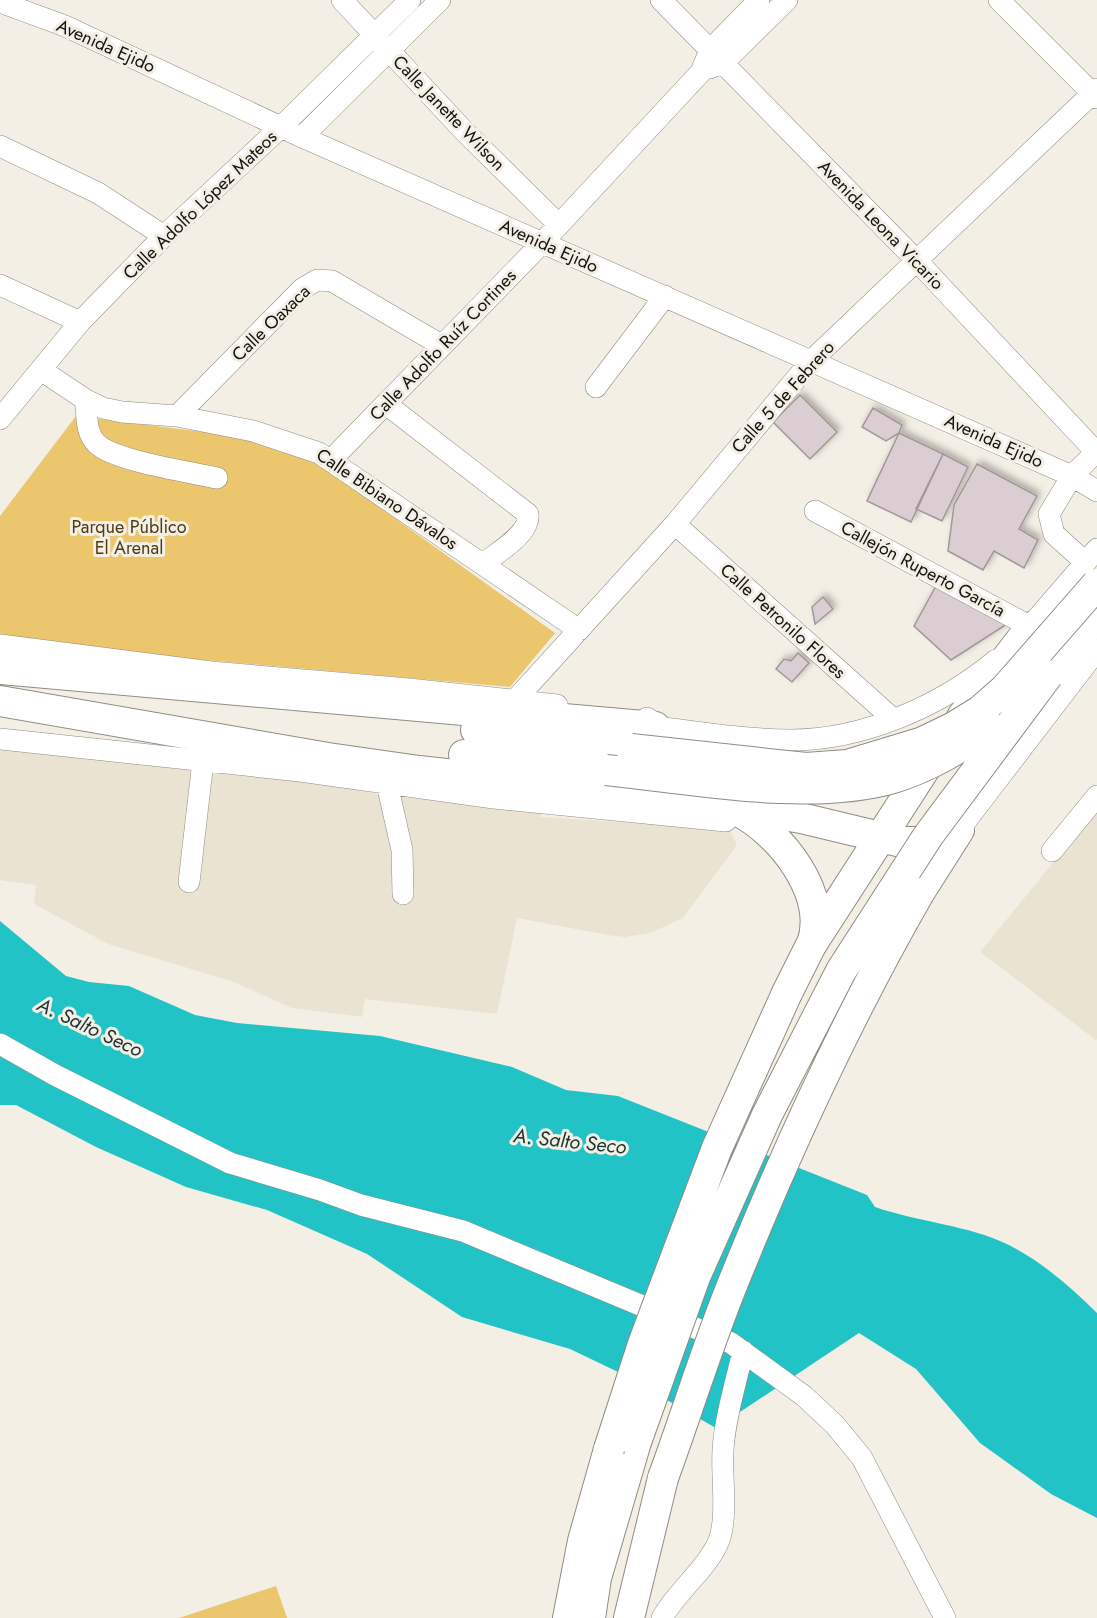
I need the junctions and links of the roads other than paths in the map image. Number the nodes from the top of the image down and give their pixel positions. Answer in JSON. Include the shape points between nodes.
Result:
{"nodes":[{"id":1,"x":47,"y":0,"type":"edge"},
{"id":2,"x":342,"y":0,"type":"edge"},
{"id":3,"x":410,"y":0,"type":"edge"},
{"id":4,"x":440,"y":0,"type":"edge"},
{"id":5,"x":661,"y":0,"type":"edge"},
{"id":6,"x":759,"y":0,"type":"edge"},
{"id":7,"x":787,"y":0,"type":"edge"},
{"id":8,"x":999,"y":0,"type":"edge"},
{"id":9,"x":0,"y":1,"type":"edge"},
{"id":10,"x":65,"y":26,"type":"junction"},
{"id":11,"x":375,"y":35,"type":"junction"},
{"id":12,"x":389,"y":51,"type":"junction"},
{"id":13,"x":716,"y":57,"type":"junction"},
{"id":14,"x":1096,"y":94,"type":"edge"},
{"id":15,"x":281,"y":127,"type":"junction"},
{"id":16,"x":302,"y":137,"type":"junction"},
{"id":17,"x":0,"y":146,"type":"edge"},
{"id":18,"x":558,"y":224,"type":"junction"},
{"id":19,"x":164,"y":236,"type":"junction"},
{"id":20,"x":542,"y":243,"type":"junction"},
{"id":21,"x":917,"y":261,"type":"junction"},
{"id":22,"x":0,"y":285,"type":"edge"},
{"id":23,"x":664,"y":296,"type":"junction"},
{"id":24,"x":80,"y":322,"type":"junction"},
{"id":25,"x":441,"y":345,"type":"junction"},
{"id":26,"x":811,"y":361,"type":"junction"},
{"id":27,"x":41,"y":370,"type":"junction"},
{"id":28,"x":596,"y":387,"type":"dead end"},
{"id":29,"x":86,"y":400,"type":"junction"},
{"id":30,"x":386,"y":404,"type":"junction"},
{"id":31,"x":177,"y":416,"type":"junction"},
{"id":32,"x":0,"y":419,"type":"edge"},
{"id":33,"x":1096,"y":452,"type":"edge"},
{"id":34,"x":332,"y":459,"type":"junction"},
{"id":35,"x":1072,"y":476,"type":"junction"},
{"id":36,"x":217,"y":478,"type":"dead end"},
{"id":37,"x":1097,"y":491,"type":"edge"},
{"id":38,"x":815,"y":511,"type":"dead end"},
{"id":39,"x":675,"y":524,"type":"junction"},
{"id":40,"x":483,"y":564,"type":"junction"},
{"id":41,"x":1093,"y":565,"type":"edge"},
{"id":42,"x":1097,"y":589,"type":"edge"},
{"id":43,"x":1059,"y":592,"type":"junction"},
{"id":44,"x":1097,"y":616,"type":"edge"},
{"id":45,"x":1031,"y":627,"type":"junction"},
{"id":46,"x":579,"y":630,"type":"junction"},
{"id":47,"x":0,"y":645,"type":"edge"},
{"id":48,"x":1097,"y":650,"type":"edge"},
{"id":49,"x":0,"y":669,"type":"edge"},
{"id":50,"x":1048,"y":675,"type":"junction"},
{"id":51,"x":151,"y":682,"type":"junction"},
{"id":52,"x":516,"y":699,"type":"junction"},
{"id":53,"x":0,"y":700,"type":"edge"},
{"id":54,"x":892,"y":718,"type":"junction"},
{"id":55,"x":655,"y":727,"type":"junction"},
{"id":56,"x":0,"y":739,"type":"edge"},
{"id":57,"x":203,"y":761,"type":"junction"},
{"id":58,"x":387,"y":784,"type":"junction"},
{"id":59,"x":1097,"y":796,"type":"edge"},
{"id":60,"x":726,"y":813,"type":"junction"},
{"id":61,"x":959,"y":830,"type":"junction"},
{"id":62,"x":879,"y":837,"type":"junction"},
{"id":63,"x":1052,"y":851,"type":"dead end"},
{"id":64,"x":189,"y":882,"type":"dead end"},
{"id":65,"x":847,"y":888,"type":"junction"},
{"id":66,"x":403,"y":894,"type":"dead end"},
{"id":67,"x":903,"y":921,"type":"junction"},
{"id":68,"x":811,"y":945,"type":"junction"},
{"id":69,"x":0,"y":1044,"type":"edge"},
{"id":70,"x":743,"y":1351,"type":"junction"},
{"id":71,"x":622,"y":1445,"type":"junction"},
{"id":72,"x":568,"y":1618,"type":"edge"},
{"id":73,"x":590,"y":1618,"type":"edge"},
{"id":74,"x":629,"y":1618,"type":"edge"},
{"id":75,"x":662,"y":1618,"type":"edge"},
{"id":76,"x":945,"y":1618,"type":"edge"}],
"edges":[{"from":1,"to":10,"type":"street"},
{"from":2,"to":11,"type":"street","name":"Calle Janette Wilson"},
{"from":3,"to":11,"type":"street","name":"Calle Adolfo López Mateos"},
{"from":4,"to":12,"type":"street","name":"Calle Adolfo López Mateos"},
{"from":5,"to":13,"type":"street","name":"Avenida Leona Vicario"},
{"from":6,"to":13,"type":"street","name":"Calle Adolfo Ruíz Cortines"},
{"from":7,"to":13,"type":"street","name":"Calle Adolfo Ruíz Cortines"},
{"from":8,"to":14,"type":"street"},
{"from":9,"to":10,"type":"street","name":"Avenida Ejido"},
{"from":10,"to":15,"type":"street","name":"Avenida Ejido"},
{"from":11,"to":12,"type":"street","name":"Calle Janette Wilson"},
{"from":11,"to":15,"type":"street","name":"Calle Adolfo López Mateos"},
{"from":12,"to":16,"type":"street","name":"Calle Adolfo López Mateos"},
{"from":12,"to":18,"type":"street","name":"Calle Janette Wilson"},
{"from":13,"to":18,"type":"street","name":"Calle Adolfo Ruíz Cortines"},
{"from":13,"to":21,"type":"street","name":"Avenida Leona Vicario"},
{"from":14,"to":21,"type":"street","name":"Calle 5 de Febrero"},
{"from":15,"to":16,"type":"street","name":"Avenida Ejido"},
{"from":15,"to":19,"type":"street","name":"Calle Adolfo López Mateos"},
{"from":16,"to":20,"type":"street","name":"Avenida Ejido"},
{"from":17,"to":19,"type":"street","via":[[105,197]]},
{"from":18,"to":20,"type":"street","name":"Calle Adolfo Ruíz Cortines"},
{"from":19,"to":24,"type":"street","name":"Calle Adolfo López Mateos"},
{"from":20,"to":23,"type":"street","name":"Avenida Ejido"},
{"from":20,"to":25,"type":"street","name":"Calle Adolfo Ruíz Cortines"},
{"from":21,"to":26,"type":"street","name":"Calle 5 de Febrero"},
{"from":21,"to":33,"type":"street","name":"Avenida Leona Vicario"},
{"from":22,"to":24,"type":"street"},
{"from":23,"to":26,"type":"street","name":"Avenida Ejido"},
{"from":23,"to":28,"type":"street"},
{"from":24,"to":27,"type":"street","name":"Calle Adolfo López Mateos"},
{"from":25,"to":30,"type":"street","name":"Calle Adolfo Ruíz Cortines"},
{"from":25,"to":31,"type":"street","name":"Calle Oaxaca","via":[[332,281],[317,280],[302,289]]},
{"from":26,"to":35,"type":"street","name":"Avenida Ejido"},
{"from":26,"to":39,"type":"street","name":"Calle 5 de Febrero"},
{"from":27,"to":29,"type":"street","name":"Calle Bibiano Dávalos"},
{"from":27,"to":32,"type":"street","name":"Calle Adolfo López Mateos"},
{"from":29,"to":31,"type":"street","name":"Calle Bibiano Dávalos","via":[[122,412]]},
{"from":29,"to":36,"type":"street","via":[[90,435],[97,444],[115,454]]},
{"from":30,"to":34,"type":"street","name":"Calle Adolfo Ruíz Cortines"},
{"from":30,"to":40,"type":"street","via":[[528,514],[524,530]]},
{"from":31,"to":34,"type":"street","name":"Calle Bibiano Dávalos","via":[[285,440]]},
{"from":33,"to":35,"type":"street"},
{"from":34,"to":40,"type":"street","name":"Calle Bibiano Dávalos"},
{"from":35,"to":37,"type":"street","name":"Avenida Ejido"},
{"from":35,"to":41,"type":"street","via":[[1052,505],[1049,522],[1054,534]]},
{"from":38,"to":45,"type":"street","name":"Callejón Ruperto García"},
{"from":39,"to":46,"type":"street","name":"Calle 5 de Febrero"},
{"from":39,"to":54,"type":"street","name":"Calle Petronilo Flores"},
{"from":40,"to":46,"type":"street","name":"Calle Bibiano Dávalos"},
{"from":41,"to":43,"type":"street"},
{"from":41,"to":51,"type":"highway","bridge":true,"via":[[1060,628],[980,711],[923,742],[848,765],[798,768],[631,749]]},
{"from":42,"to":43,"type":"street","via":[[1077,586]]},
{"from":43,"to":45,"type":"street"},
{"from":44,"to":50,"type":"highway"},
{"from":45,"to":54,"type":"street","via":[[993,663],[956,688]]},
{"from":45,"to":62,"type":"highway","via":[[939,747]]},
{"from":46,"to":52,"type":"street","name":"Calle 5 de Febrero"},
{"from":47,"to":52,"type":"street","via":[[211,672]]},
{"from":48,"to":61,"type":"street"},
{"from":49,"to":51,"type":"highway"},
{"from":50,"to":53,"type":"highway","bridge":true,"via":[[1014,708],[953,752],[911,772],[827,789],[380,747],[173,717]]},
{"from":50,"to":71,"type":"highway","bridge":true,"via":[[928,836],[841,971],[766,1115]]},
{"from":51,"to":55,"type":"highway"},
{"from":52,"to":55,"type":"street","via":[[647,718]]},
{"from":53,"to":60,"type":"highway","via":[[362,763]]},
{"from":54,"to":55,"type":"street","via":[[825,738],[790,740]]},
{"from":56,"to":57,"type":"street"},
{"from":57,"to":58,"type":"street"},
{"from":57,"to":64,"type":"street"},
{"from":58,"to":60,"type":"street"},
{"from":58,"to":66,"type":"street","via":[[402,850]]},
{"from":59,"to":63,"type":"street"},
{"from":60,"to":62,"type":"highway","via":[[801,818]]},
{"from":60,"to":68,"type":"highway","via":[[769,831],[796,865],[812,908]]},
{"from":61,"to":62,"type":"highway","via":[[925,843]]},
{"from":61,"to":67,"type":"highway","bridge":true},
{"from":62,"to":65,"type":"highway"},
{"from":65,"to":67,"type":"highway","via":[[875,879],[887,883],[898,895]]},
{"from":65,"to":68,"type":"highway"},
{"from":67,"to":74,"type":"highway","bridge":true,"via":[[841,1035],[736,1274],[663,1478]]},
{"from":68,"to":71,"type":"highway","bridge":true,"via":[[717,1148],[643,1344]]},
{"from":69,"to":70,"type":"street","via":[[214,1157],[361,1206],[463,1231]]},
{"from":70,"to":75,"type":"street","via":[[723,1447],[722,1524],[718,1543]]},
{"from":70,"to":76,"type":"street","via":[[804,1396],[862,1458]]},
{"from":71,"to":72,"type":"highway","via":[[583,1541]]},
{"from":71,"to":73,"type":"highway"}]}
